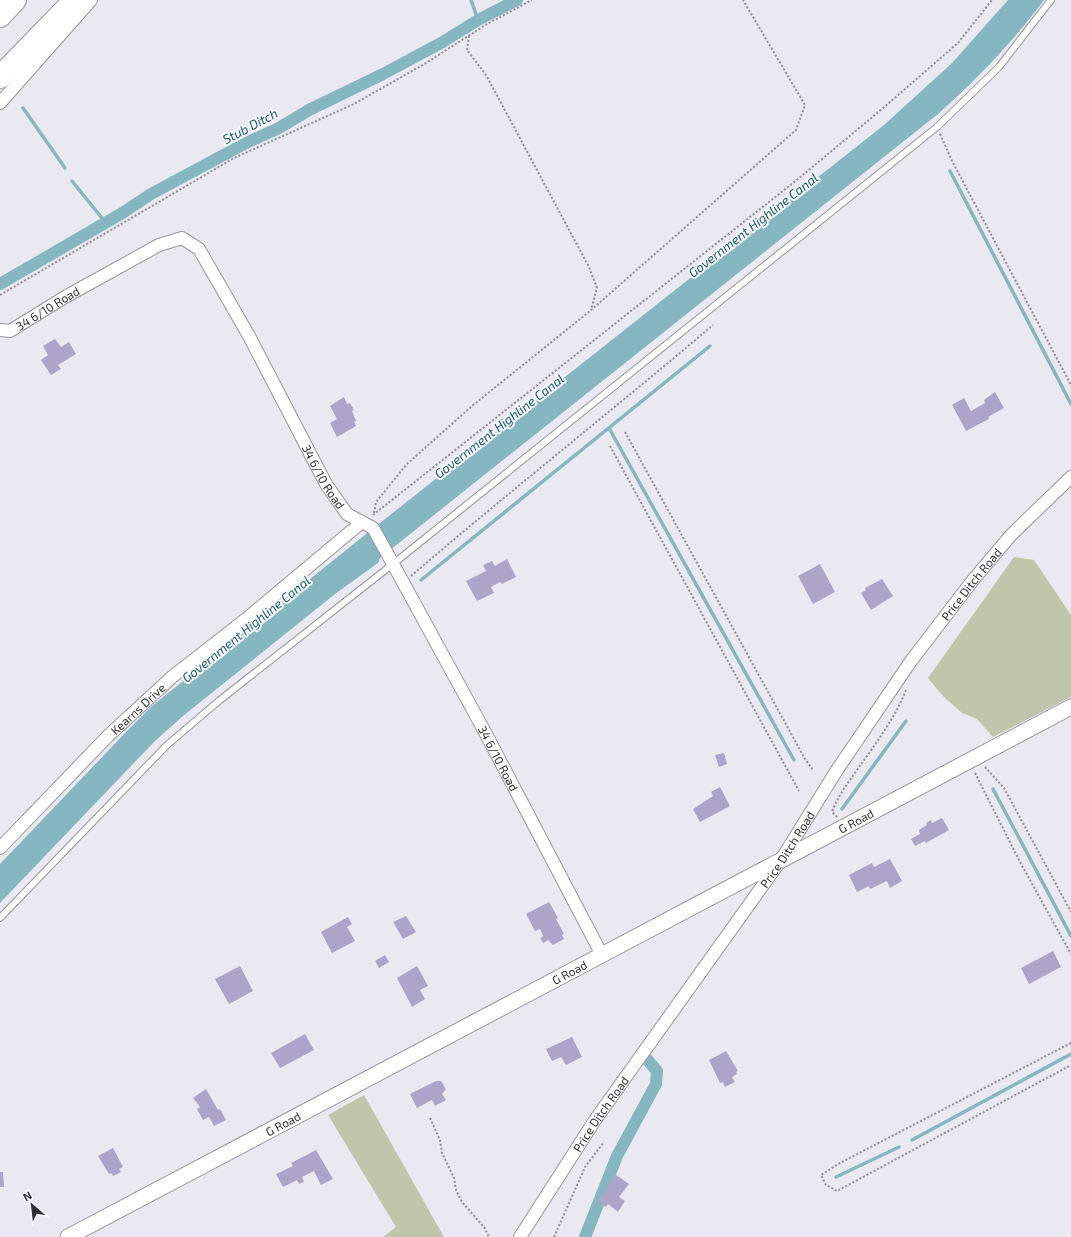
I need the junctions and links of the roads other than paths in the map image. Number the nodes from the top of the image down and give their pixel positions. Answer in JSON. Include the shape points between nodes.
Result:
{"nodes":[{"id":1,"x":15,"y":0,"type":"edge"},
{"id":2,"x":75,"y":0,"type":"edge"},
{"id":3,"x":91,"y":0,"type":"edge"},
{"id":4,"x":1051,"y":0,"type":"edge"},
{"id":5,"x":0,"y":16,"type":"edge"},
{"id":6,"x":0,"y":77,"type":"edge"},
{"id":7,"x":0,"y":103,"type":"edge"},
{"id":8,"x":0,"y":330,"type":"edge"},
{"id":9,"x":1071,"y":477,"type":"edge"},
{"id":10,"x":367,"y":525,"type":"junction"},
{"id":11,"x":390,"y":559,"type":"junction"},
{"id":12,"x":1071,"y":707,"type":"edge"},
{"id":13,"x":0,"y":848,"type":"edge"},
{"id":14,"x":781,"y":860,"type":"junction"},
{"id":15,"x":0,"y":918,"type":"edge"},
{"id":16,"x":602,"y":955,"type":"junction"},
{"id":17,"x":68,"y":1237,"type":"edge"},
{"id":18,"x":520,"y":1237,"type":"edge"}],
"edges":[{"from":1,"to":5,"type":"highway"},
{"from":2,"to":6,"type":"highway"},
{"from":3,"to":7,"type":"street"},
{"from":4,"to":11,"type":"lane","via":[[1000,67],[937,127]]},
{"from":8,"to":10,"type":"street","name":"34 6/10 Road","via":[[10,331],[159,245],[182,238],[199,249],[326,484],[347,514]]},
{"from":9,"to":14,"type":"street","name":"Price Ditch Road","via":[[1011,535],[935,628],[883,700]]},
{"from":10,"to":11,"type":"street","name":"34 6/10 Road"},
{"from":10,"to":13,"type":"street","name":"Kearns Drive","via":[[172,677],[108,736]]},
{"from":11,"to":15,"type":"lane","via":[[167,745]]},
{"from":11,"to":16,"type":"street","name":"34 6/10 Road","via":[[486,734]]},
{"from":12,"to":14,"type":"street","name":"G Road"},
{"from":14,"to":16,"type":"street","name":"G Road"},
{"from":14,"to":18,"type":"street","name":"Price Ditch Road","via":[[595,1120]]},
{"from":16,"to":17,"type":"street","name":"G Road"}]}
